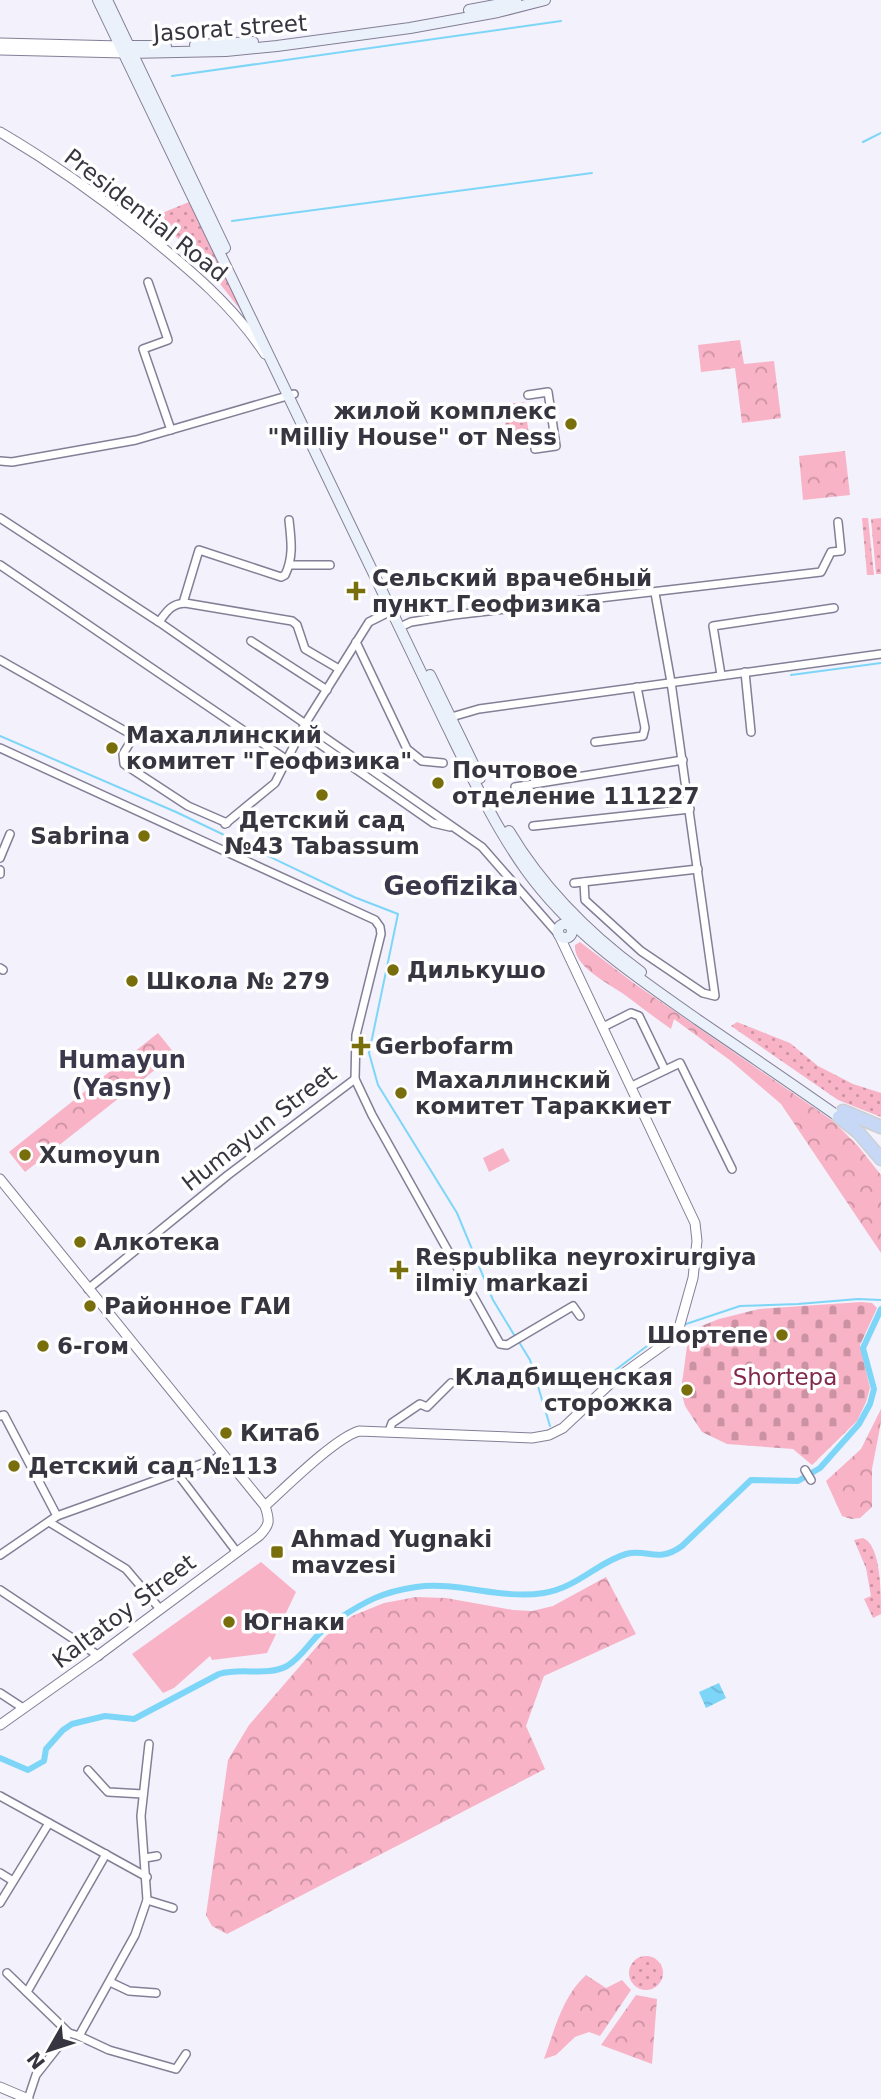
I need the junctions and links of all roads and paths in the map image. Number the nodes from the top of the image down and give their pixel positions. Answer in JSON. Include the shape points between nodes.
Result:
{"nodes":[{"id":1,"x":98,"y":0,"type":"edge"},
{"id":2,"x":107,"y":0,"type":"edge"},
{"id":3,"x":520,"y":0,"type":"edge"},
{"id":4,"x":545,"y":0,"type":"edge"},
{"id":5,"x":0,"y":43,"type":"edge"},
{"id":6,"x":0,"y":50,"type":"edge"},
{"id":7,"x":127,"y":50,"type":"junction"},
{"id":8,"x":0,"y":132,"type":"edge"},
{"id":9,"x":148,"y":282,"type":"dead end"},
{"id":10,"x":279,"y":376,"type":"junction"},
{"id":11,"x":291,"y":394,"type":"junction"},
{"id":12,"x":528,"y":395,"type":"dead end"},
{"id":13,"x":171,"y":430,"type":"junction"},
{"id":14,"x":536,"y":449,"type":"dead end"},
{"id":15,"x":0,"y":461,"type":"edge"},
{"id":16,"x":0,"y":518,"type":"edge"},
{"id":17,"x":289,"y":520,"type":"dead end"},
{"id":18,"x":838,"y":522,"type":"dead end"},
{"id":19,"x":0,"y":565,"type":"edge"},
{"id":20,"x":290,"y":565,"type":"junction"},
{"id":21,"x":330,"y":565,"type":"dead end"},
{"id":22,"x":655,"y":593,"type":"junction"},
{"id":23,"x":183,"y":603,"type":"junction"},
{"id":24,"x":834,"y":608,"type":"dead end"},
{"id":25,"x":387,"y":613,"type":"dead end"},
{"id":26,"x":159,"y":622,"type":"junction"},
{"id":27,"x":403,"y":625,"type":"junction"},
{"id":28,"x":251,"y":641,"type":"dead end"},
{"id":29,"x":356,"y":642,"type":"junction"},
{"id":30,"x":881,"y":654,"type":"edge"},
{"id":31,"x":0,"y":660,"type":"edge"},
{"id":32,"x":339,"y":670,"type":"junction"},
{"id":33,"x":745,"y":672,"type":"junction"},
{"id":34,"x":721,"y":675,"type":"junction"},
{"id":35,"x":671,"y":682,"type":"junction"},
{"id":36,"x":637,"y":687,"type":"junction"},
{"id":37,"x":327,"y":690,"type":"junction"},
{"id":38,"x":448,"y":718,"type":"junction"},
{"id":39,"x":303,"y":728,"type":"junction"},
{"id":40,"x":751,"y":732,"type":"dead end"},
{"id":41,"x":595,"y":742,"type":"dead end"},
{"id":42,"x":0,"y":748,"type":"edge"},
{"id":43,"x":287,"y":760,"type":"junction"},
{"id":44,"x":683,"y":760,"type":"junction"},
{"id":45,"x":443,"y":763,"type":"dead end"},
{"id":46,"x":515,"y":787,"type":"dead end"},
{"id":47,"x":690,"y":809,"type":"junction"},
{"id":48,"x":533,"y":826,"type":"dead end"},
{"id":49,"x":10,"y":834,"type":"dead end"},
{"id":50,"x":0,"y":858,"type":"edge"},
{"id":51,"x":698,"y":869,"type":"junction"},
{"id":52,"x":584,"y":882,"type":"junction"},
{"id":53,"x":574,"y":883,"type":"dead end"},
{"id":54,"x":570,"y":926,"type":"junction"},
{"id":55,"x":603,"y":1027,"type":"junction"},
{"id":56,"x":665,"y":1070,"type":"junction"},
{"id":57,"x":355,"y":1079,"type":"junction"},
{"id":58,"x":632,"y":1086,"type":"junction"},
{"id":59,"x":841,"y":1114,"type":"junction"},
{"id":60,"x":881,"y":1127,"type":"edge"},
{"id":61,"x":881,"y":1159,"type":"edge"},
{"id":62,"x":732,"y":1169,"type":"dead end"},
{"id":63,"x":0,"y":1180,"type":"edge"},
{"id":64,"x":88,"y":1289,"type":"junction"},
{"id":65,"x":580,"y":1316,"type":"dead end"},
{"id":66,"x":451,"y":1383,"type":"dead end"},
{"id":67,"x":0,"y":1416,"type":"edge"},
{"id":68,"x":389,"y":1431,"type":"junction"},
{"id":69,"x":221,"y":1454,"type":"junction"},
{"id":70,"x":805,"y":1470,"type":"dead end"},
{"id":71,"x":177,"y":1473,"type":"junction"},
{"id":72,"x":811,"y":1480,"type":"dead end"},
{"id":73,"x":265,"y":1506,"type":"junction"},
{"id":74,"x":57,"y":1516,"type":"junction"},
{"id":75,"x":49,"y":1522,"type":"junction"},
{"id":76,"x":236,"y":1551,"type":"junction"},
{"id":77,"x":0,"y":1555,"type":"edge"},
{"id":78,"x":0,"y":1590,"type":"edge"},
{"id":79,"x":160,"y":1609,"type":"junction"},
{"id":80,"x":99,"y":1656,"type":"junction"},
{"id":81,"x":0,"y":1693,"type":"edge"},
{"id":82,"x":23,"y":1708,"type":"junction"},
{"id":83,"x":0,"y":1725,"type":"edge"},
{"id":84,"x":149,"y":1744,"type":"dead end"},
{"id":85,"x":88,"y":1770,"type":"dead end"},
{"id":86,"x":143,"y":1794,"type":"junction"},
{"id":87,"x":0,"y":1796,"type":"edge"},
{"id":88,"x":49,"y":1823,"type":"junction"},
{"id":89,"x":106,"y":1854,"type":"junction"},
{"id":90,"x":157,"y":1856,"type":"dead end"},
{"id":91,"x":145,"y":1858,"type":"junction"},
{"id":92,"x":0,"y":1873,"type":"edge"},
{"id":93,"x":147,"y":1877,"type":"junction"},
{"id":94,"x":13,"y":1881,"type":"junction"},
{"id":95,"x":147,"y":1900,"type":"junction"},
{"id":96,"x":0,"y":1903,"type":"edge"},
{"id":97,"x":173,"y":1908,"type":"dead end"},
{"id":98,"x":7,"y":1973,"type":"dead end"},
{"id":99,"x":110,"y":1982,"type":"junction"},
{"id":100,"x":27,"y":1992,"type":"junction"},
{"id":101,"x":156,"y":1993,"type":"dead end"},
{"id":102,"x":69,"y":2033,"type":"junction"},
{"id":103,"x":79,"y":2036,"type":"junction"},
{"id":104,"x":186,"y":2054,"type":"dead end"},
{"id":105,"x":0,"y":2087,"type":"edge"},
{"id":106,"x":28,"y":2099,"type":"edge"}],
"edges":[{"from":1,"to":7,"type":"main road"},
{"from":2,"to":7,"type":"main road"},
{"from":3,"to":7,"type":"main road","name":"Jasorat street","via":[[290,38]]},
{"from":4,"to":7,"type":"main road","name":"Jasorat street","via":[[498,12],[315,41],[226,51]]},
{"from":5,"to":7,"type":"street"},
{"from":6,"to":7,"type":"street"},
{"from":7,"to":10,"type":"main road"},
{"from":7,"to":11,"type":"main road"},
{"from":8,"to":10,"type":"street","name":"Presidential Road","via":[[97,196],[197,275],[239,320]]},
{"from":9,"to":13,"type":"street","via":[[168,340],[143,349]]},
{"from":10,"to":11,"type":"main road"},
{"from":11,"to":13,"type":"street"},
{"from":11,"to":27,"type":"main road"},
{"from":12,"to":14,"type":"street","via":[[548,392],[556,446]]},
{"from":13,"to":15,"type":"street","via":[[79,451]]},
{"from":16,"to":26,"type":"street"},
{"from":17,"to":20,"type":"street"},
{"from":18,"to":22,"type":"street","via":[[841,551],[831,552],[821,572]]},
{"from":19,"to":43,"type":"street"},
{"from":20,"to":21,"type":"street"},
{"from":20,"to":23,"type":"street","via":[[281,577],[199,550]]},
{"from":22,"to":27,"type":"street"},
{"from":22,"to":35,"type":"street"},
{"from":23,"to":26,"type":"street","via":[[170,607]]},
{"from":23,"to":32,"type":"street","via":[[295,622],[305,649]]},
{"from":24,"to":34,"type":"street","via":[[713,626]]},
{"from":25,"to":29,"type":"street","via":[[369,622]]},
{"from":26,"to":39,"type":"street"},
{"from":27,"to":38,"type":"main road"},
{"from":28,"to":37,"type":"street"},
{"from":29,"to":32,"type":"street"},
{"from":29,"to":45,"type":"street","via":[[407,749],[422,761]]},
{"from":30,"to":33,"type":"street"},
{"from":31,"to":43,"type":"street","via":[[134,736],[123,754],[124,764],[224,825],[270,790]]},
{"from":32,"to":37,"type":"street"},
{"from":33,"to":34,"type":"street"},
{"from":33,"to":40,"type":"street"},
{"from":34,"to":35,"type":"street"},
{"from":35,"to":36,"type":"street"},
{"from":35,"to":44,"type":"street"},
{"from":36,"to":38,"type":"street","via":[[479,709]]},
{"from":36,"to":41,"type":"street","via":[[643,736]]},
{"from":37,"to":39,"type":"street"},
{"from":38,"to":54,"type":"main road","via":[[503,834]]},
{"from":39,"to":43,"type":"street"},
{"from":39,"to":54,"type":"street","via":[[433,823],[455,828],[482,846],[548,922]]},
{"from":42,"to":57,"type":"street","name":"Humayun Street","via":[[379,924],[356,1035]]},
{"from":44,"to":46,"type":"street"},
{"from":44,"to":47,"type":"street"},
{"from":47,"to":48,"type":"street"},
{"from":47,"to":51,"type":"street"},
{"from":49,"to":50,"type":"street"},
{"from":51,"to":52,"type":"street"},
{"from":51,"to":52,"type":"street","via":[[715,996],[703,993],[641,951],[585,900]]},
{"from":52,"to":53,"type":"street"},
{"from":54,"to":55,"type":"street","via":[[567,952]]},
{"from":54,"to":59,"type":"main road"},
{"from":55,"to":56,"type":"street","via":[[631,1013],[639,1016]]},
{"from":55,"to":58,"type":"street"},
{"from":56,"to":58,"type":"street"},
{"from":56,"to":62,"type":"street","via":[[680,1063]]},
{"from":57,"to":64,"type":"street","name":"Humayun Street"},
{"from":57,"to":65,"type":"street","via":[[499,1345],[509,1344],[573,1306]]},
{"from":58,"to":68,"type":"street","via":[[696,1228],[693,1278],[675,1337],[613,1381],[567,1426],[549,1435]]},
{"from":59,"to":60,"type":"highway"},
{"from":59,"to":61,"type":"highway"},
{"from":63,"to":64,"type":"street"},
{"from":64,"to":69,"type":"street"},
{"from":66,"to":68,"type":"street","via":[[427,1407],[420,1404],[392,1423]]},
{"from":67,"to":74,"type":"street","via":[[4,1415]]},
{"from":68,"to":73,"type":"street","via":[[353,1433]]},
{"from":69,"to":71,"type":"street"},
{"from":69,"to":73,"type":"street"},
{"from":70,"to":72,"type":"street"},
{"from":71,"to":74,"type":"street"},
{"from":71,"to":76,"type":"street"},
{"from":73,"to":76,"type":"street","name":"Kaltatoy Street","via":[[268,1526]]},
{"from":74,"to":75,"type":"street"},
{"from":75,"to":77,"type":"street"},
{"from":75,"to":79,"type":"street","via":[[126,1569]]},
{"from":76,"to":79,"type":"street","name":"Kaltatoy Street"},
{"from":78,"to":80,"type":"street"},
{"from":79,"to":80,"type":"street","name":"Kaltatoy Street"},
{"from":80,"to":82,"type":"street","name":"Kaltatoy Street"},
{"from":81,"to":82,"type":"street"},
{"from":82,"to":83,"type":"street","name":"Kaltatoy Street"},
{"from":84,"to":86,"type":"street"},
{"from":85,"to":86,"type":"street","via":[[108,1792]]},
{"from":86,"to":91,"type":"street"},
{"from":87,"to":88,"type":"street"},
{"from":88,"to":89,"type":"street"},
{"from":88,"to":94,"type":"street"},
{"from":89,"to":93,"type":"street"},
{"from":89,"to":100,"type":"street"},
{"from":90,"to":91,"type":"street"},
{"from":91,"to":93,"type":"street"},
{"from":92,"to":94,"type":"street"},
{"from":93,"to":95,"type":"street"},
{"from":94,"to":96,"type":"street"},
{"from":95,"to":97,"type":"street"},
{"from":95,"to":99,"type":"street"},
{"from":98,"to":100,"type":"street"},
{"from":99,"to":101,"type":"street","via":[[129,1991]]},
{"from":99,"to":103,"type":"street"},
{"from":100,"to":102,"type":"street"},
{"from":102,"to":103,"type":"street"},
{"from":102,"to":106,"type":"street","via":[[36,2075]]},
{"from":103,"to":104,"type":"street","via":[[109,2050],[176,2069]]},
{"from":105,"to":106,"type":"street"}]}
